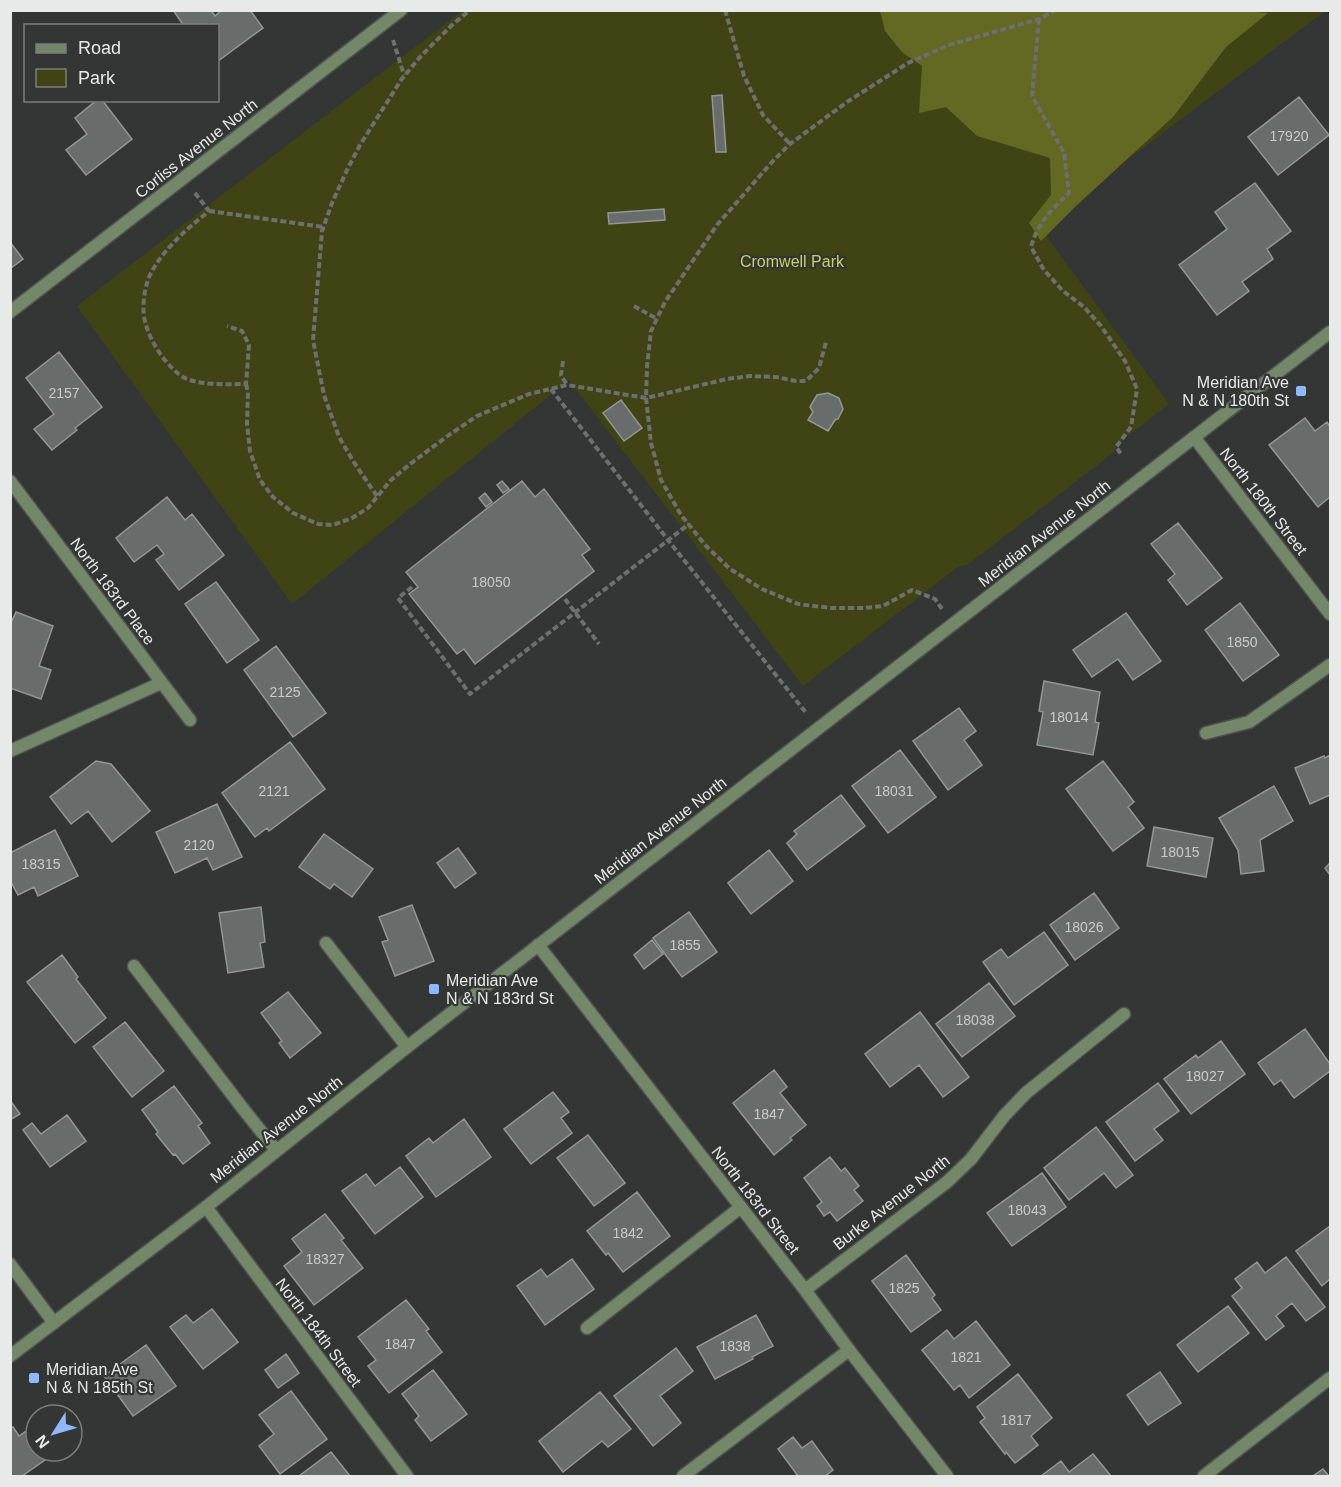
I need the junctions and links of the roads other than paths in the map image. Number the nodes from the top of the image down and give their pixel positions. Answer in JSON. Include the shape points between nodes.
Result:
{"nodes":[{"id":1,"x":401,"y":10,"type":"edge"},
{"id":2,"x":10,"y":312,"type":"edge"},
{"id":3,"x":1330,"y":332,"type":"edge"},
{"id":4,"x":1194,"y":437,"type":"junction"},
{"id":5,"x":10,"y":481,"type":"edge"},
{"id":6,"x":1330,"y":614,"type":"edge"},
{"id":7,"x":1330,"y":665,"type":"edge"},
{"id":8,"x":161,"y":683,"type":"junction"},
{"id":9,"x":190,"y":720,"type":"dead end"},
{"id":10,"x":1206,"y":733,"type":"dead end"},
{"id":11,"x":10,"y":751,"type":"edge"},
{"id":12,"x":326,"y":943,"type":"dead end"},
{"id":13,"x":538,"y":945,"type":"junction"},
{"id":14,"x":134,"y":966,"type":"dead end"},
{"id":15,"x":1124,"y":1014,"type":"dead end"},
{"id":16,"x":407,"y":1047,"type":"junction"},
{"id":17,"x":276,"y":1150,"type":"junction"},
{"id":18,"x":206,"y":1207,"type":"junction"},
{"id":19,"x":741,"y":1207,"type":"junction"},
{"id":20,"x":10,"y":1264,"type":"edge"},
{"id":21,"x":805,"y":1290,"type":"junction"},
{"id":22,"x":54,"y":1323,"type":"junction"},
{"id":23,"x":587,"y":1328,"type":"dead end"},
{"id":24,"x":849,"y":1350,"type":"junction"},
{"id":25,"x":10,"y":1356,"type":"edge"},
{"id":26,"x":1330,"y":1378,"type":"edge"},
{"id":27,"x":407,"y":1476,"type":"edge"},
{"id":28,"x":683,"y":1476,"type":"edge"},
{"id":29,"x":947,"y":1476,"type":"edge"},
{"id":30,"x":1204,"y":1476,"type":"edge"}],
"edges":[{"from":1,"to":2,"type":"street","name":"Corliss Avenue North"},
{"from":3,"to":4,"type":"street","name":"Meridian Avenue North"},
{"from":4,"to":6,"type":"street","name":"North 180th Street"},
{"from":4,"to":13,"type":"street","name":"Meridian Avenue North"},
{"from":5,"to":8,"type":"street","name":"North 183rd Place"},
{"from":7,"to":10,"type":"street","via":[[1249,722]]},
{"from":8,"to":9,"type":"street","name":"North 183rd Place"},
{"from":8,"to":11,"type":"street"},
{"from":12,"to":16,"type":"street"},
{"from":13,"to":16,"type":"street","name":"Meridian Avenue North"},
{"from":13,"to":19,"type":"street","name":"North 183rd Street"},
{"from":14,"to":17,"type":"street"},
{"from":15,"to":21,"type":"street","name":"Burke Avenue North","via":[[1026,1093],[971,1160],[947,1182]]},
{"from":16,"to":17,"type":"street","name":"Meridian Avenue North"},
{"from":17,"to":18,"type":"street","name":"Meridian Avenue North"},
{"from":18,"to":22,"type":"street","name":"Meridian Avenue North"},
{"from":18,"to":27,"type":"street","name":"North 184th Street"},
{"from":19,"to":21,"type":"street","name":"North 183rd Street"},
{"from":19,"to":23,"type":"street"},
{"from":20,"to":22,"type":"street"},
{"from":21,"to":24,"type":"street","name":"North 183rd Street"},
{"from":22,"to":25,"type":"street","name":"Meridian Avenue North"},
{"from":24,"to":28,"type":"street"},
{"from":24,"to":29,"type":"street","name":"North 183rd Street"},
{"from":26,"to":30,"type":"street"}]}
